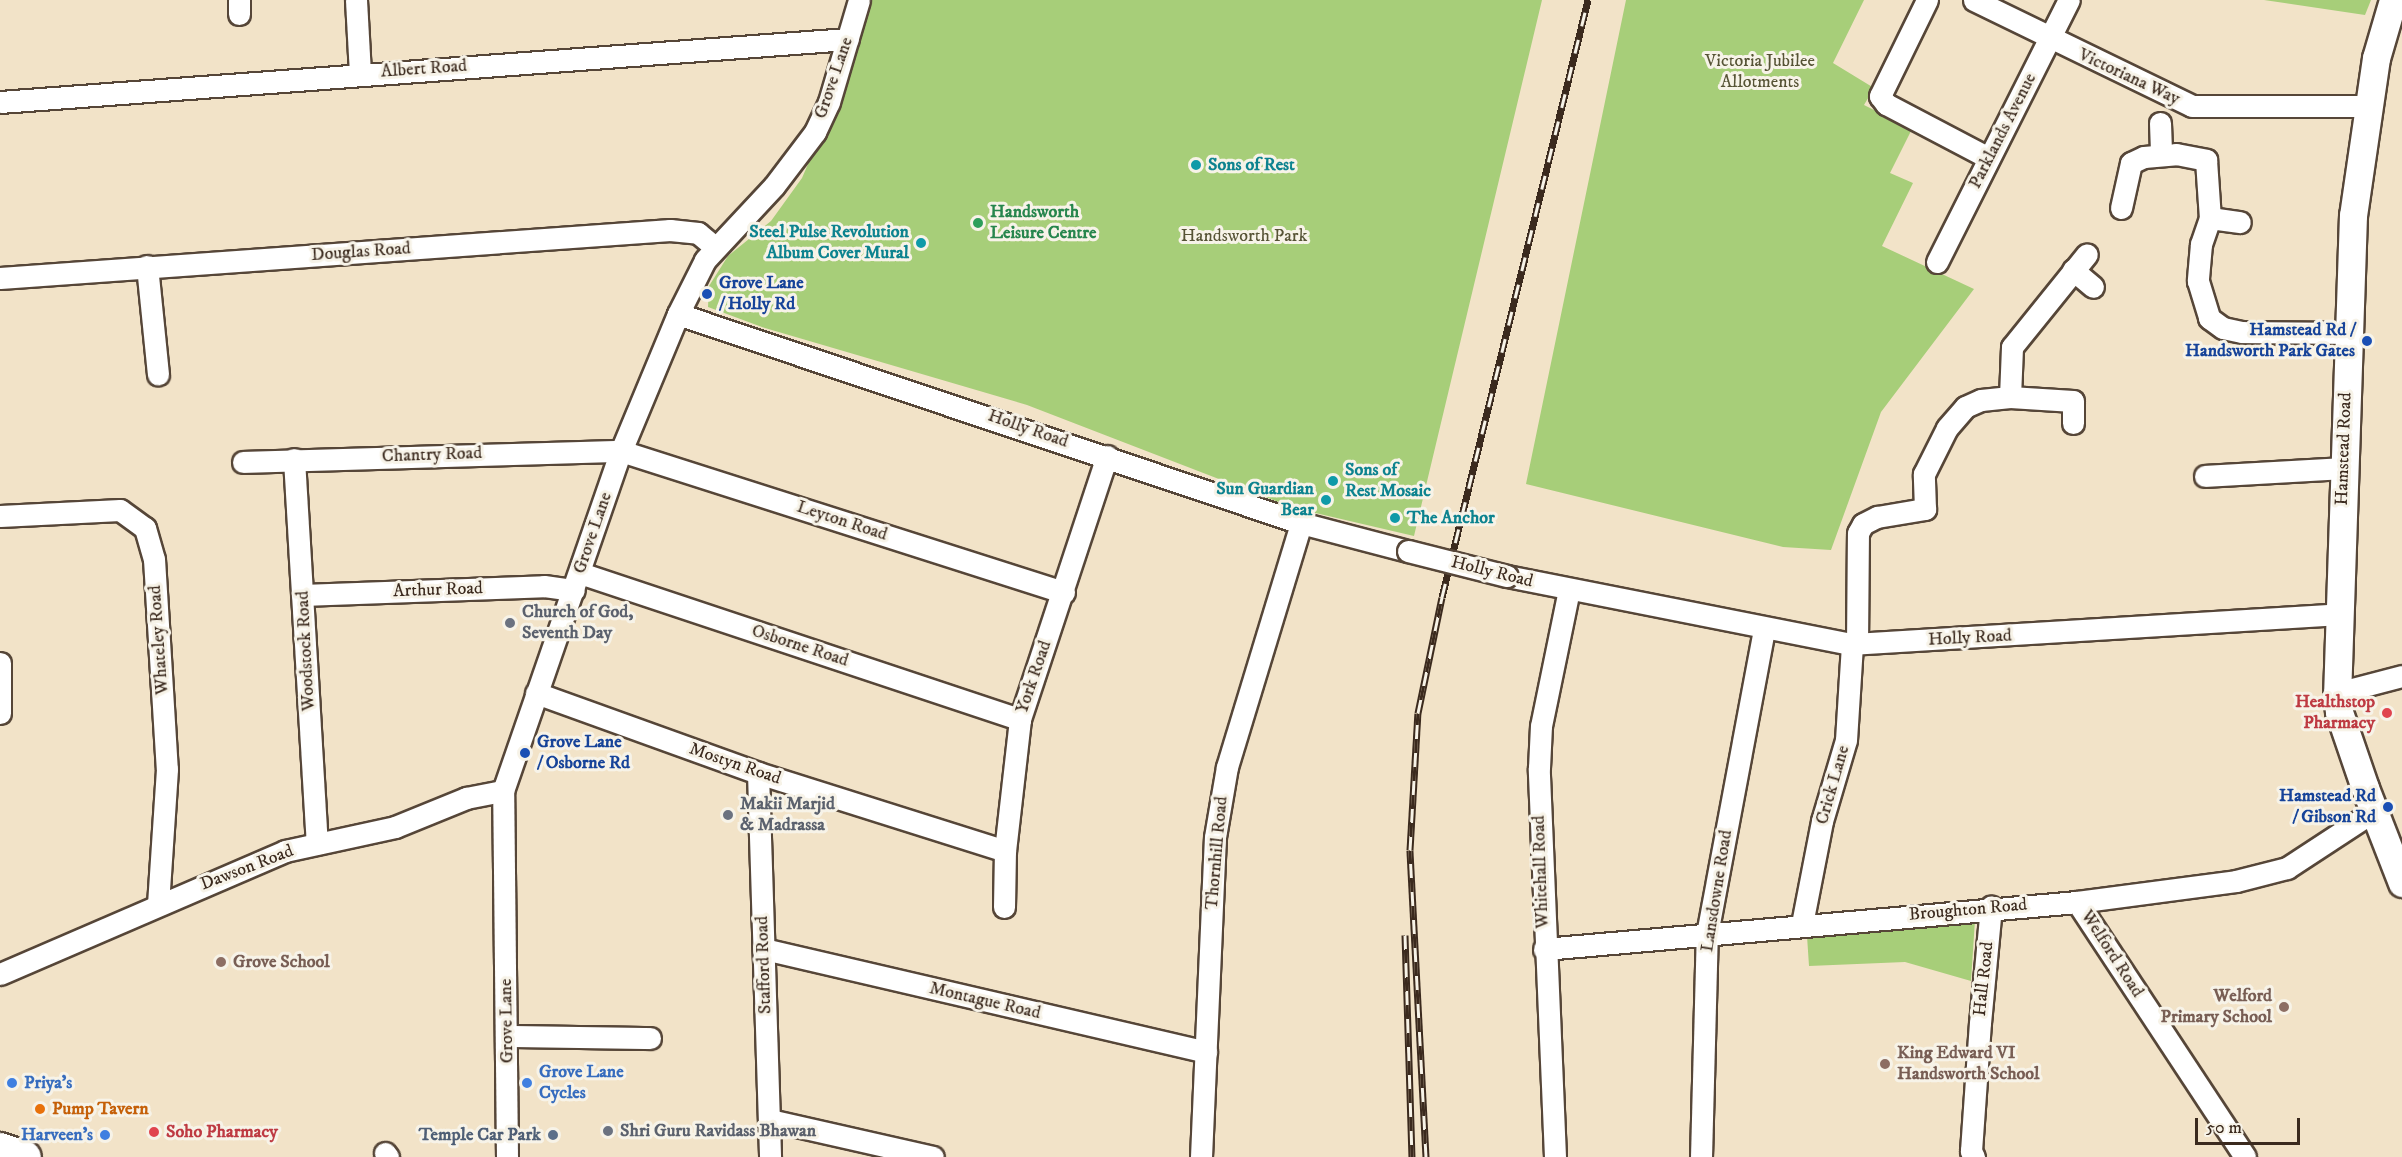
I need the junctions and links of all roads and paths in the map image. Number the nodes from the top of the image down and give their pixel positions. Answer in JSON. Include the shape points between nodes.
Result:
{"nodes":[{"id":1,"x":356,"y":0,"type":"edge"},
{"id":2,"x":859,"y":0,"type":"edge"},
{"id":3,"x":1927,"y":0,"type":"edge"},
{"id":4,"x":1974,"y":0,"type":"edge"},
{"id":5,"x":2069,"y":0,"type":"edge"},
{"id":6,"x":2395,"y":4,"type":"edge"},
{"id":7,"x":848,"y":39,"type":"junction"},
{"id":8,"x":2049,"y":39,"type":"junction"},
{"id":9,"x":360,"y":74,"type":"junction"},
{"id":10,"x":0,"y":102,"type":"edge"},
{"id":11,"x":2368,"y":106,"type":"junction"},
{"id":12,"x":2160,"y":123,"type":"dead end"},
{"id":13,"x":2161,"y":155,"type":"junction"},
{"id":14,"x":1989,"y":158,"type":"junction"},
{"id":15,"x":2121,"y":208,"type":"dead end"},
{"id":16,"x":2210,"y":218,"type":"junction"},
{"id":17,"x":2240,"y":222,"type":"dead end"},
{"id":18,"x":716,"y":248,"type":"junction"},
{"id":19,"x":2087,"y":254,"type":"dead end"},
{"id":20,"x":1937,"y":262,"type":"dead end"},
{"id":21,"x":147,"y":266,"type":"junction"},
{"id":22,"x":2073,"y":270,"type":"junction"},
{"id":23,"x":0,"y":278,"type":"edge"},
{"id":24,"x":2093,"y":287,"type":"dead end"},
{"id":25,"x":678,"y":314,"type":"junction"},
{"id":26,"x":2348,"y":333,"type":"junction"},
{"id":27,"x":158,"y":374,"type":"dead end"},
{"id":28,"x":2010,"y":398,"type":"junction"},
{"id":29,"x":2073,"y":423,"type":"dead end"},
{"id":30,"x":621,"y":451,"type":"junction"},
{"id":31,"x":1107,"y":456,"type":"junction"},
{"id":32,"x":294,"y":459,"type":"junction"},
{"id":33,"x":243,"y":462,"type":"dead end"},
{"id":34,"x":2343,"y":468,"type":"junction"},
{"id":35,"x":2205,"y":476,"type":"dead end"},
{"id":36,"x":0,"y":516,"type":"edge"},
{"id":37,"x":1301,"y":523,"type":"junction"},
{"id":38,"x":577,"y":581,"type":"junction"},
{"id":39,"x":1569,"y":590,"type":"junction"},
{"id":40,"x":1064,"y":592,"type":"junction"},
{"id":41,"x":302,"y":595,"type":"junction"},
{"id":42,"x":2338,"y":614,"type":"junction"},
{"id":43,"x":1764,"y":629,"type":"junction"},
{"id":44,"x":1855,"y":644,"type":"junction"},
{"id":45,"x":0,"y":663,"type":"edge"},
{"id":46,"x":2402,"y":676,"type":"edge"},
{"id":47,"x":536,"y":693,"type":"junction"},
{"id":48,"x":2337,"y":693,"type":"junction"},
{"id":49,"x":0,"y":713,"type":"edge"},
{"id":50,"x":1020,"y":719,"type":"junction"},
{"id":51,"x":758,"y":773,"type":"junction"},
{"id":52,"x":503,"y":791,"type":"junction"},
{"id":53,"x":2374,"y":811,"type":"junction"},
{"id":54,"x":317,"y":843,"type":"junction"},
{"id":55,"x":1005,"y":851,"type":"junction"},
{"id":56,"x":2402,"y":883,"type":"edge"},
{"id":57,"x":2078,"y":902,"type":"junction"},
{"id":58,"x":158,"y":904,"type":"junction"},
{"id":59,"x":1004,"y":907,"type":"dead end"},
{"id":60,"x":1991,"y":907,"type":"junction"},
{"id":61,"x":1802,"y":924,"type":"junction"},
{"id":62,"x":1707,"y":934,"type":"junction"},
{"id":63,"x":764,"y":949,"type":"junction"},
{"id":64,"x":1544,"y":949,"type":"junction"},
{"id":65,"x":0,"y":975,"type":"edge"},
{"id":66,"x":507,"y":1036,"type":"junction"},
{"id":67,"x":650,"y":1038,"type":"dead end"},
{"id":68,"x":1206,"y":1052,"type":"junction"},
{"id":69,"x":770,"y":1120,"type":"junction"},
{"id":70,"x":0,"y":1149,"type":"edge"},
{"id":71,"x":25,"y":1157,"type":"edge"},
{"id":72,"x":507,"y":1157,"type":"edge"},
{"id":73,"x":770,"y":1157,"type":"edge"},
{"id":74,"x":933,"y":1157,"type":"edge"},
{"id":75,"x":1201,"y":1157,"type":"edge"},
{"id":76,"x":1555,"y":1157,"type":"edge"},
{"id":77,"x":1701,"y":1157,"type":"edge"},
{"id":78,"x":1974,"y":1157,"type":"edge"},
{"id":79,"x":2245,"y":1157,"type":"edge"}],
"edges":[{"from":1,"to":9,"type":"street"},
{"from":2,"to":7,"type":"street","name":"Grove Lane"},
{"from":3,"to":14,"type":"street","via":[[1880,96],[1886,104]]},
{"from":4,"to":8,"type":"street","name":"Victoriana Way"},
{"from":5,"to":8,"type":"street","name":"Parklands Avenue"},
{"from":6,"to":11,"type":"main road","name":"Hamstead Road","via":[[2376,58]]},
{"from":7,"to":9,"type":"street","name":"Albert Road"},
{"from":7,"to":18,"type":"street","name":"Grove Lane","via":[[829,102],[814,132],[774,186]]},
{"from":8,"to":11,"type":"street","name":"Victoriana Way","via":[[2192,106]]},
{"from":8,"to":14,"type":"street","name":"Parklands Avenue"},
{"from":9,"to":10,"type":"street","name":"Albert Road"},
{"from":11,"to":26,"type":"main road","name":"Hamstead Road","via":[[2353,215]]},
{"from":12,"to":13,"type":"street"},
{"from":13,"to":15,"type":"street","via":[[2131,163]]},
{"from":13,"to":16,"type":"street","via":[[2206,160]]},
{"from":14,"to":20,"type":"street","name":"Parklands Avenue"},
{"from":16,"to":17,"type":"street"},
{"from":16,"to":26,"type":"street","via":[[2201,244],[2199,281],[2209,318],[2223,328],[2242,332]]},
{"from":18,"to":21,"type":"street","name":"Douglas Road","via":[[698,233],[670,230]]},
{"from":18,"to":25,"type":"street","name":"Grove Lane","via":[[696,275]]},
{"from":19,"to":22,"type":"street"},
{"from":21,"to":23,"type":"street","name":"Douglas Road"},
{"from":21,"to":27,"type":"street"},
{"from":22,"to":24,"type":"street"},
{"from":22,"to":28,"type":"street","via":[[2012,347]]},
{"from":25,"to":30,"type":"street","name":"Grove Lane"},
{"from":25,"to":31,"type":"street","name":"Holly Road"},
{"from":26,"to":34,"type":"main road","name":"Hamstead Road"},
{"from":28,"to":29,"type":"street","via":[[2073,401]]},
{"from":28,"to":44,"type":"street","name":"Crick Lane","via":[[1981,400],[1965,407],[1947,428],[1924,474],[1925,509],[1877,517],[1863,524],[1858,533]]},
{"from":30,"to":32,"type":"street","name":"Chantry Road"},
{"from":30,"to":38,"type":"street","name":"Grove Lane"},
{"from":30,"to":40,"type":"street","name":"Leyton Road"},
{"from":31,"to":37,"type":"street","name":"Holly Road"},
{"from":31,"to":40,"type":"street","name":"York Road"},
{"from":32,"to":33,"type":"street","name":"Chantry Road"},
{"from":32,"to":41,"type":"street","name":"Woodstock Road"},
{"from":34,"to":35,"type":"street"},
{"from":34,"to":42,"type":"main road","name":"Hamstead Road"},
{"from":36,"to":58,"type":"street","name":"Whateley Road","via":[[120,510],[145,528],[154,559],[167,769]]},
{"from":37,"to":39,"type":"street","name":"Holly Road","bridge":true},
{"from":37,"to":68,"type":"street","name":"Thornhill Road","via":[[1227,767],[1215,837]]},
{"from":38,"to":41,"type":"street","name":"Arthur Road","via":[[544,586]]},
{"from":38,"to":47,"type":"street","name":"Grove Lane"},
{"from":38,"to":50,"type":"street","name":"Osborne Road"},
{"from":39,"to":43,"type":"street","name":"Holly Road"},
{"from":39,"to":64,"type":"street","name":"Whitehall Road","via":[[1541,726]]},
{"from":40,"to":50,"type":"street","name":"York Road"},
{"from":41,"to":54,"type":"street","name":"Woodstock Road"},
{"from":42,"to":44,"type":"street","name":"Holly Road"},
{"from":42,"to":48,"type":"main road","name":"Hamstead Road"},
{"from":43,"to":44,"type":"street","name":"Holly Road"},
{"from":43,"to":62,"type":"street","name":"Lansdowne Road"},
{"from":44,"to":61,"type":"street","name":"Crick Lane","via":[[1846,740],[1822,821]]},
{"from":45,"to":49,"type":"street"},
{"from":46,"to":48,"type":"street"},
{"from":47,"to":51,"type":"street","name":"Mostyn Road"},
{"from":47,"to":52,"type":"street","name":"Grove Lane"},
{"from":48,"to":53,"type":"main road","name":"Hamstead Road","via":[[2339,712]]},
{"from":50,"to":55,"type":"street","name":"York Road"},
{"from":51,"to":55,"type":"street","name":"Mostyn Road"},
{"from":51,"to":63,"type":"street","name":"Stafford Road"},
{"from":52,"to":54,"type":"street","name":"Dawson Road","via":[[466,798],[395,827]]},
{"from":52,"to":66,"type":"street","name":"Grove Lane"},
{"from":53,"to":56,"type":"main road","name":"Hamstead Road"},
{"from":53,"to":57,"type":"street","name":"Broughton Road","via":[[2287,868],[2236,881]]},
{"from":54,"to":58,"type":"street","name":"Dawson Road","via":[[285,851]]},
{"from":55,"to":59,"type":"street","name":"York Road"},
{"from":57,"to":60,"type":"street","name":"Broughton Road"},
{"from":57,"to":79,"type":"street","name":"Welford Road"},
{"from":58,"to":65,"type":"street","name":"Dawson Road"},
{"from":60,"to":61,"type":"street","name":"Broughton Road"},
{"from":60,"to":78,"type":"street","name":"Hall Road","via":[[1978,1046]]},
{"from":61,"to":62,"type":"street","name":"Broughton Road"},
{"from":62,"to":64,"type":"street","name":"Broughton Road"},
{"from":62,"to":77,"type":"street","name":"Lansdowne Road"},
{"from":63,"to":68,"type":"street","name":"Montague Road"},
{"from":63,"to":69,"type":"street","name":"Stafford Road"},
{"from":64,"to":76,"type":"street","name":"Whitehall Road"},
{"from":66,"to":67,"type":"street"},
{"from":66,"to":72,"type":"street","name":"Grove Lane"},
{"from":68,"to":75,"type":"street","name":"Thornhill Road"},
{"from":69,"to":73,"type":"street","name":"Stafford Road"},
{"from":69,"to":74,"type":"street"},
{"from":70,"to":71,"type":"highway"}]}
